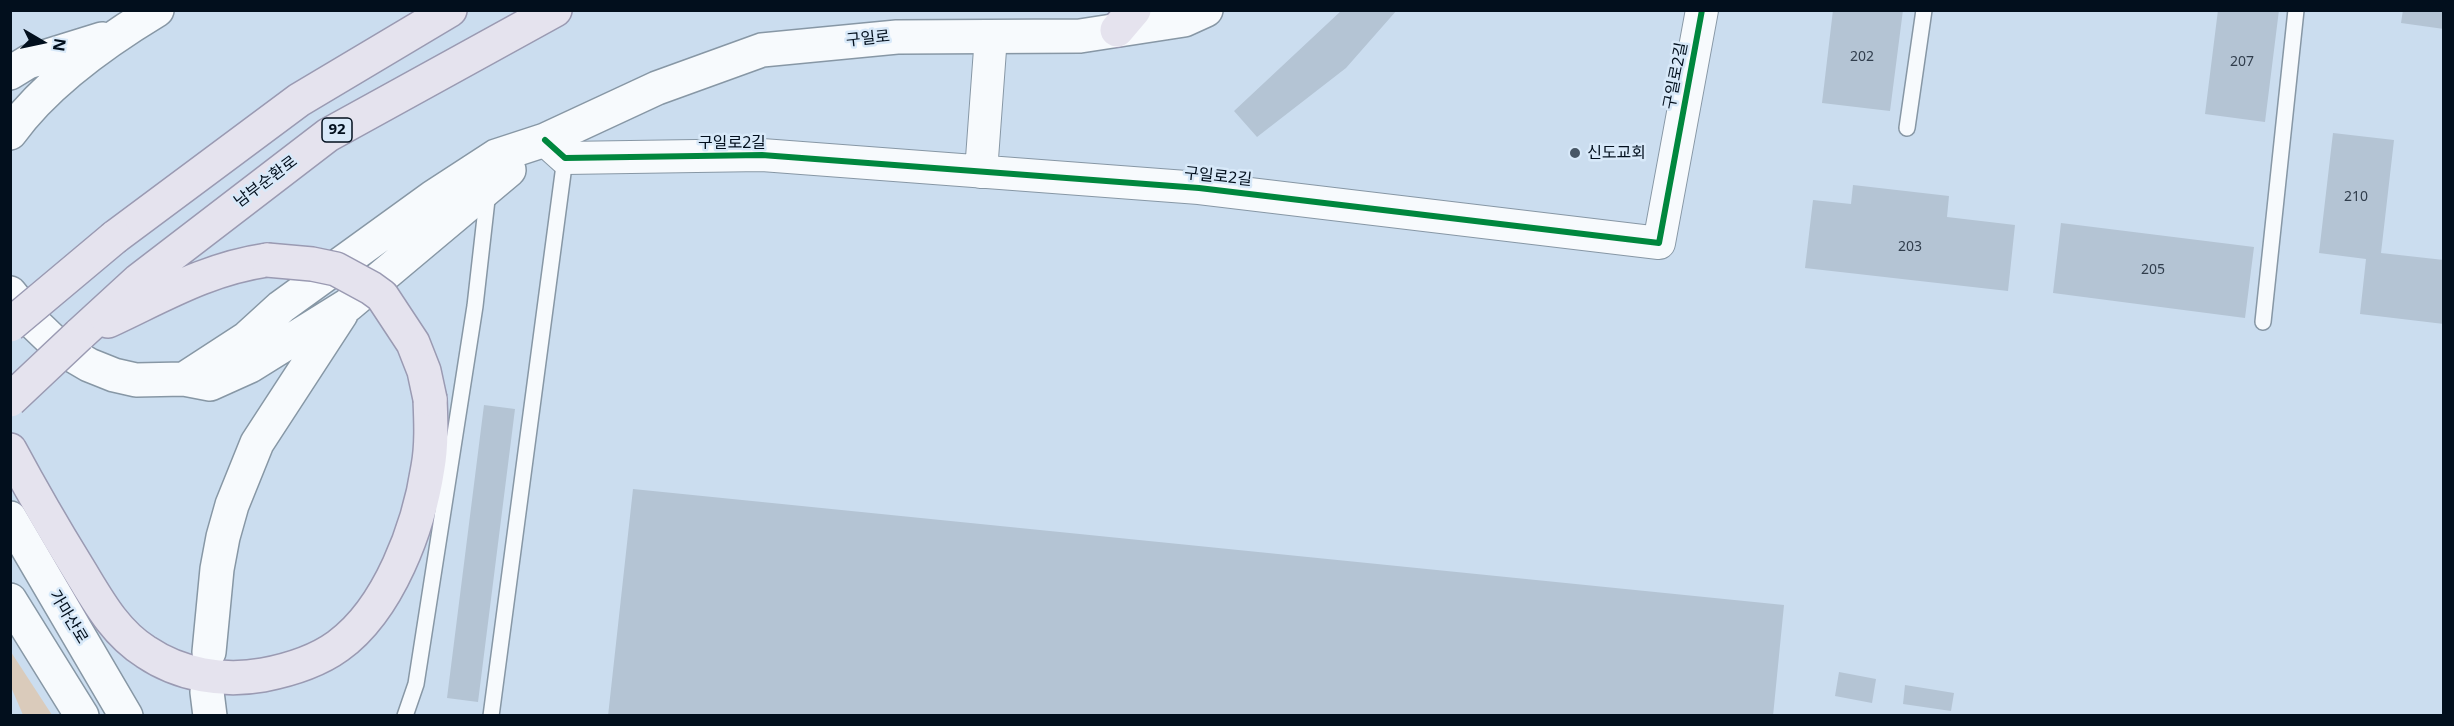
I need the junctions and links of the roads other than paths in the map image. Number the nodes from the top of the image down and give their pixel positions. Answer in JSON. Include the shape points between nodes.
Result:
{"nodes":[{"id":1,"x":157,"y":10,"type":"edge"},
{"id":2,"x":450,"y":10,"type":"edge"},
{"id":3,"x":555,"y":10,"type":"edge"},
{"id":4,"x":1206,"y":10,"type":"edge"},
{"id":5,"x":1702,"y":10,"type":"edge"},
{"id":6,"x":1924,"y":10,"type":"edge"},
{"id":7,"x":2296,"y":10,"type":"edge"},
{"id":8,"x":1125,"y":20,"type":"edge"},
{"id":9,"x":116,"y":35,"type":"junction"},
{"id":10,"x":991,"y":36,"type":"junction"},
{"id":11,"x":10,"y":73,"type":"edge"},
{"id":12,"x":1907,"y":128,"type":"dead end"},
{"id":13,"x":10,"y":133,"type":"edge"},
{"id":14,"x":555,"y":149,"type":"junction"},
{"id":15,"x":981,"y":172,"type":"junction"},
{"id":16,"x":489,"y":186,"type":"junction"},
{"id":17,"x":145,"y":290,"type":"junction"},
{"id":18,"x":10,"y":293,"type":"edge"},
{"id":19,"x":348,"y":305,"type":"junction"},
{"id":20,"x":2263,"y":322,"type":"dead end"},
{"id":21,"x":10,"y":325,"type":"edge"},
{"id":22,"x":184,"y":380,"type":"junction"},
{"id":23,"x":10,"y":400,"type":"edge"},
{"id":24,"x":10,"y":450,"type":"edge"},
{"id":25,"x":10,"y":518,"type":"edge"},
{"id":26,"x":10,"y":600,"type":"edge"},
{"id":27,"x":209,"y":652,"type":"dead end"},
{"id":28,"x":82,"y":716,"type":"edge"},
{"id":29,"x":126,"y":716,"type":"edge"},
{"id":30,"x":405,"y":716,"type":"edge"},
{"id":31,"x":491,"y":716,"type":"edge"}],
"edges":[{"from":1,"to":9,"type":"main road"},
{"from":2,"to":21,"type":"main road","bridge":true,"via":[[299,100],[115,237]]},
{"from":3,"to":17,"type":"main road","name":"남부순환로","number":"92","via":[[328,135]]},
{"from":4,"to":8,"type":"main road","name":"구일로","via":[[1184,20]]},
{"from":5,"to":15,"type":"street","name":"구일로2길","via":[[1659,243],[1199,188]]},
{"from":6,"to":12,"type":"lane"},
{"from":7,"to":20,"type":"lane"},
{"from":8,"to":10,"type":"main road","name":"구일로","via":[[1080,36]]},
{"from":9,"to":11,"type":"main road","via":[[28,62]]},
{"from":9,"to":13,"type":"main road","via":[[39,98]]},
{"from":10,"to":14,"type":"main road","name":"구일로","via":[[897,37],[762,50],[657,88]]},
{"from":10,"to":15,"type":"street"},
{"from":14,"to":15,"type":"street","name":"구일로2길","via":[[762,155]]},
{"from":14,"to":16,"type":"main road"},
{"from":14,"to":22,"type":"main road","via":[[496,156],[433,197],[281,307],[247,338]]},
{"from":14,"to":31,"type":"lane"},
{"from":16,"to":19,"type":"main road"},
{"from":16,"to":30,"type":"lane","via":[[476,306],[416,684]]},
{"from":17,"to":23,"type":"main road","name":"남부순환로","number":"92","bridge":true,"via":[[79,335]]},
{"from":17,"to":24,"type":"main road","bridge":true,"via":[[267,260],[336,269],[382,296],[412,343],[424,371],[431,432],[419,509],[395,573],[360,626],[339,646],[290,670],[254,677],[210,677],[182,670],[145,652],[109,618],[41,509]]},
{"from":18,"to":22,"type":"main road","via":[[60,348],[89,365],[136,380]]},
{"from":19,"to":22,"type":"main road","via":[[250,366],[210,384]]},
{"from":19,"to":27,"type":"main road","via":[[257,443],[236,495],[219,558]]},
{"from":25,"to":29,"type":"main road","name":"가마산로"},
{"from":26,"to":28,"type":"main road"}]}
